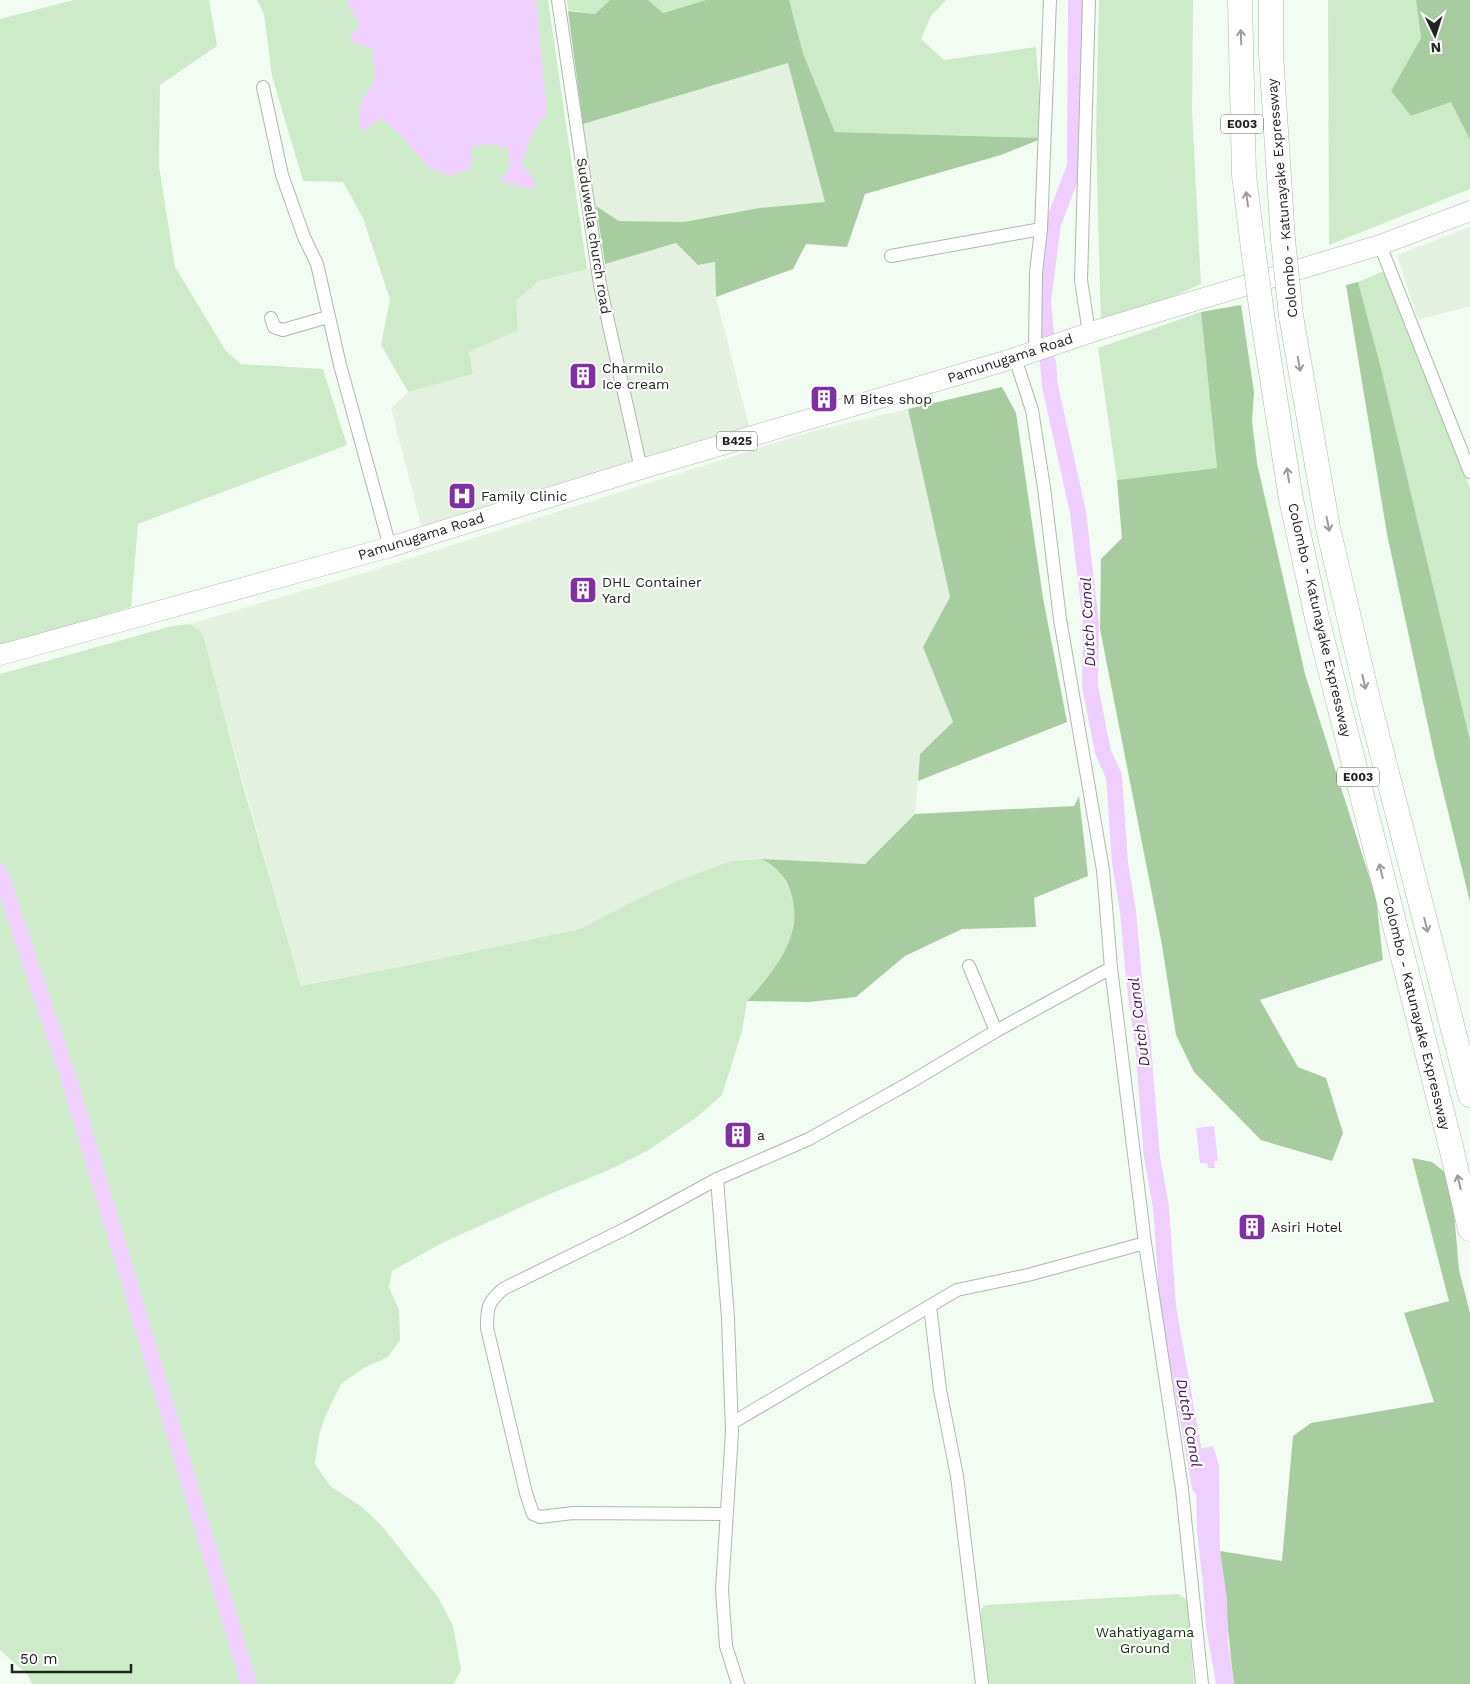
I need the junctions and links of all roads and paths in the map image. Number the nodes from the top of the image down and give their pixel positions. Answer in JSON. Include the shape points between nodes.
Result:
{"nodes":[{"id":1,"x":558,"y":0,"type":"edge"},
{"id":2,"x":1050,"y":0,"type":"edge"},
{"id":3,"x":1089,"y":0,"type":"edge"},
{"id":4,"x":1240,"y":0,"type":"edge"},
{"id":5,"x":1271,"y":0,"type":"edge"},
{"id":6,"x":263,"y":87,"type":"dead end"},
{"id":7,"x":1470,"y":212,"type":"edge"},
{"id":8,"x":1041,"y":228,"type":"junction"},
{"id":9,"x":1380,"y":244,"type":"junction"},
{"id":10,"x":891,"y":256,"type":"dead end"},
{"id":11,"x":328,"y":317,"type":"junction"},
{"id":12,"x":271,"y":318,"type":"dead end"},
{"id":13,"x":1089,"y":334,"type":"junction"},
{"id":14,"x":1035,"y":351,"type":"junction"},
{"id":15,"x":1015,"y":358,"type":"junction"},
{"id":16,"x":641,"y":469,"type":"junction"},
{"id":17,"x":1470,"y":472,"type":"edge"},
{"id":18,"x":390,"y":547,"type":"junction"},
{"id":19,"x":0,"y":656,"type":"edge"},
{"id":20,"x":969,"y":966,"type":"dead end"},
{"id":21,"x":1111,"y":968,"type":"junction"},
{"id":22,"x":996,"y":1031,"type":"junction"},
{"id":23,"x":1470,"y":1095,"type":"edge"},
{"id":24,"x":717,"y":1179,"type":"junction"},
{"id":25,"x":1470,"y":1229,"type":"edge"},
{"id":26,"x":1145,"y":1243,"type":"junction"},
{"id":27,"x":930,"y":1306,"type":"junction"},
{"id":28,"x":732,"y":1423,"type":"junction"},
{"id":29,"x":726,"y":1514,"type":"junction"},
{"id":30,"x":738,"y":1684,"type":"edge"},
{"id":31,"x":982,"y":1684,"type":"edge"},
{"id":32,"x":1202,"y":1684,"type":"edge"}],
"edges":[{"from":1,"to":16,"type":"street","name":"Suduwella church road","via":[[600,285]]},
{"from":2,"to":8,"type":"street"},
{"from":3,"to":13,"type":"street","via":[[1081,280]]},
{"from":25,"to":4,"type":"highway","name":"Colombo - Katunayake Expressway","number":"E003","one_way":true,"bridge":true,"via":[[1317,618],[1291,499],[1244,176]]},
{"from":5,"to":23,"type":"highway","name":"Colombo - Katunayake Expressway","number":"E003","one_way":true,"bridge":true,"via":[[1271,54],[1291,316],[1328,528],[1369,703]]},
{"from":6,"to":11,"type":"street","via":[[282,175],[317,264]]},
{"from":7,"to":9,"type":"main road","name":"Pamunugama Road","number":"B425"},
{"from":8,"to":10,"type":"street"},
{"from":8,"to":14,"type":"street","via":[[1036,273]]},
{"from":9,"to":13,"type":"main road","name":"Pamunugama Road","number":"B425"},
{"from":9,"to":17,"type":"street"},
{"from":11,"to":12,"type":"street","via":[[283,330],[274,327]]},
{"from":11,"to":18,"type":"street"},
{"from":13,"to":14,"type":"main road","name":"Pamunugama Road","number":"B425"},
{"from":14,"to":15,"type":"main road","name":"Pamunugama Road","number":"B425"},
{"from":15,"to":16,"type":"main road","name":"Pamunugama Road","number":"B425"},
{"from":15,"to":21,"type":"street","via":[[1032,410],[1043,478],[1060,619],[1103,870]]},
{"from":16,"to":18,"type":"main road","name":"Pamunugama Road","number":"B425"},
{"from":18,"to":19,"type":"main road","name":"Pamunugama Road","number":"B425"},
{"from":20,"to":22,"type":"street"},
{"from":21,"to":22,"type":"street"},
{"from":21,"to":26,"type":"street"},
{"from":22,"to":24,"type":"street","via":[[809,1139]]},
{"from":24,"to":28,"type":"street"},
{"from":24,"to":29,"type":"street","via":[[503,1289],[487,1309],[487,1328],[530,1509],[534,1514],[540,1517],[582,1513]]},
{"from":26,"to":27,"type":"street","via":[[1028,1275],[957,1290]]},
{"from":26,"to":32,"type":"street","via":[[1182,1489]]},
{"from":27,"to":28,"type":"street"},
{"from":27,"to":31,"type":"street","via":[[940,1390],[957,1476]]},
{"from":28,"to":29,"type":"street"},
{"from":29,"to":30,"type":"street","via":[[722,1590],[726,1646]]}]}
